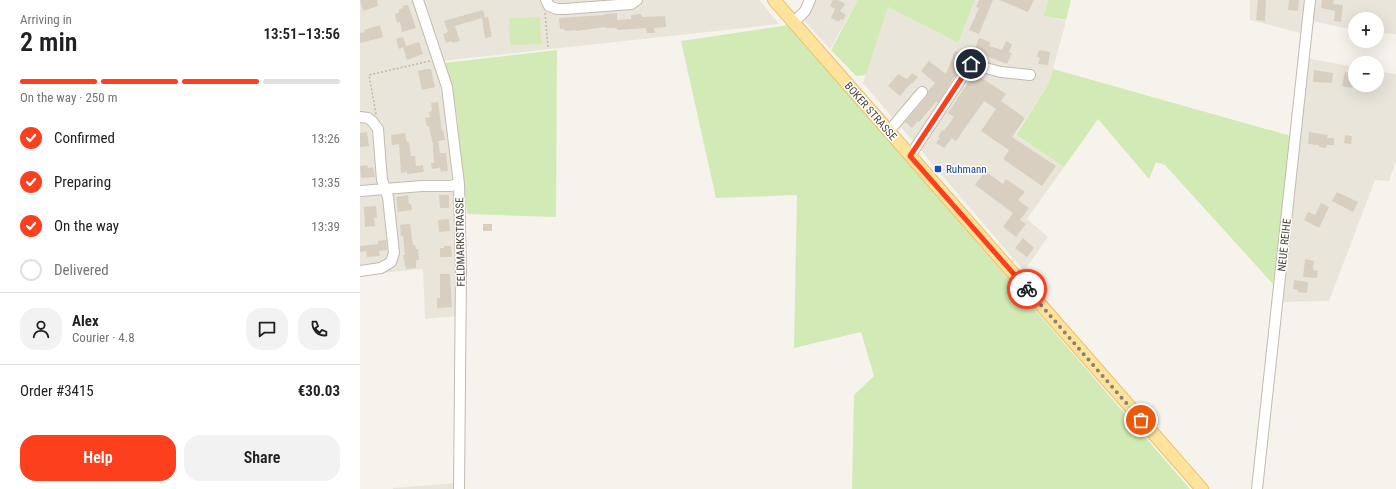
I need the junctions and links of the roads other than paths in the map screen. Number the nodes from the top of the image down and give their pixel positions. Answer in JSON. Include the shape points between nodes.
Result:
{"nodes":[{"id":1,"x":418,"y":0,"type":"edge"},
{"id":2,"x":637,"y":0,"type":"edge"},
{"id":3,"x":774,"y":0,"type":"edge"},
{"id":4,"x":810,"y":0,"type":"edge"},
{"id":5,"x":1310,"y":0,"type":"edge"},
{"id":6,"x":547,"y":3,"type":"edge"},
{"id":7,"x":794,"y":22,"type":"junction"},
{"id":8,"x":1030,"y":75,"type":"dead end"},
{"id":9,"x":922,"y":92,"type":"dead end"},
{"id":10,"x":360,"y":117,"type":"edge"},
{"id":11,"x":889,"y":131,"type":"junction"},
{"id":12,"x":910,"y":156,"type":"junction"},
{"id":13,"x":459,"y":184,"type":"junction"},
{"id":14,"x":385,"y":188,"type":"junction"},
{"id":15,"x":360,"y":191,"type":"edge"},
{"id":16,"x":360,"y":271,"type":"edge"},
{"id":17,"x":459,"y":489,"type":"edge"},
{"id":18,"x":1202,"y":489,"type":"edge"},
{"id":19,"x":1257,"y":489,"type":"edge"}],
"edges":[{"from":1,"to":13,"type":"street","name":"FELDMARKSTRASSE","via":[[447,87]]},
{"from":2,"to":6,"type":"street","via":[[631,4],[565,9],[557,9]]},
{"from":3,"to":7,"type":"main road","name":"BOKER STRASSE"},
{"from":4,"to":7,"type":"street","via":[[805,11]]},
{"from":5,"to":19,"type":"street","name":"NEUE REIHE"},
{"from":7,"to":11,"type":"main road","name":"BOKER STRASSE"},
{"from":8,"to":12,"type":"street","via":[[1001,72],[971,64]]},
{"from":9,"to":11,"type":"street"},
{"from":10,"to":14,"type":"street","via":[[368,118],[378,129],[382,180]]},
{"from":11,"to":12,"type":"main road","name":"BOKER STRASSE"},
{"from":12,"to":18,"type":"main road","name":"BOKER STRASSE"},
{"from":13,"to":14,"type":"street"},
{"from":13,"to":17,"type":"street","name":"FELDMARKSTRASSE"},
{"from":14,"to":15,"type":"street"},
{"from":14,"to":16,"type":"street","via":[[394,253],[391,262],[381,268]]}]}
